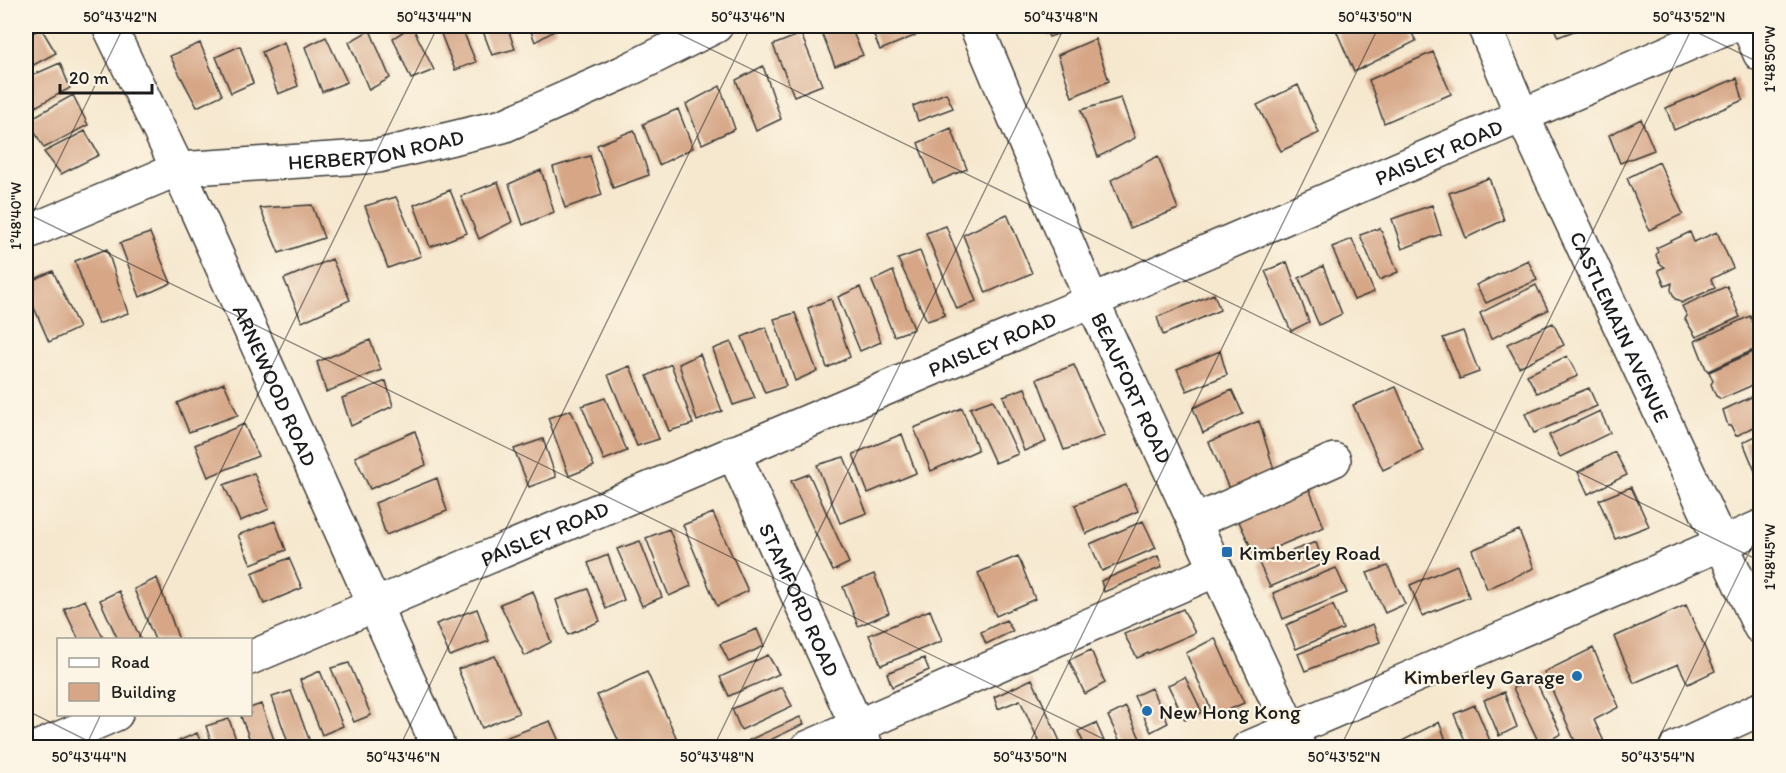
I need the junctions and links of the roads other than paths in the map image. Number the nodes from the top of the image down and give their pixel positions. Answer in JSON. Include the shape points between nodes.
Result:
{"nodes":[{"id":1,"x":109,"y":26,"type":"edge"},
{"id":2,"x":716,"y":26,"type":"edge"},
{"id":3,"x":976,"y":26,"type":"edge"},
{"id":4,"x":1484,"y":26,"type":"edge"},
{"id":5,"x":1730,"y":26,"type":"edge"},
{"id":6,"x":1748,"y":26,"type":"edge"},
{"id":7,"x":1761,"y":54,"type":"edge"},
{"id":8,"x":1522,"y":115,"type":"junction"},
{"id":9,"x":178,"y":169,"type":"junction"},
{"id":10,"x":26,"y":233,"type":"edge"},
{"id":11,"x":1092,"y":301,"type":"junction"},
{"id":12,"x":733,"y":452,"type":"junction"},
{"id":13,"x":1334,"y":460,"type":"dead end"},
{"id":14,"x":1194,"y":522,"type":"junction"},
{"id":15,"x":1761,"y":527,"type":"edge"},
{"id":16,"x":1722,"y":545,"type":"junction"},
{"id":17,"x":1216,"y":570,"type":"junction"},
{"id":18,"x":374,"y":606,"type":"junction"},
{"id":19,"x":1761,"y":627,"type":"edge"},
{"id":20,"x":252,"y":657,"type":"edge"},
{"id":21,"x":1761,"y":709,"type":"edge"},
{"id":22,"x":111,"y":716,"type":"edge"},
{"id":23,"x":862,"y":737,"type":"edge"},
{"id":24,"x":1294,"y":738,"type":"edge"},
{"id":25,"x":37,"y":747,"type":"edge"},
{"id":26,"x":439,"y":747,"type":"edge"},
{"id":27,"x":807,"y":747,"type":"edge"},
{"id":28,"x":1248,"y":747,"type":"edge"},
{"id":29,"x":1676,"y":747,"type":"edge"}],
"edges":[{"from":1,"to":9,"type":"street","name":"ARNEWOOD ROAD"},
{"from":2,"to":9,"type":"street","name":"HERBERTON ROAD","via":[[503,126],[378,156]]},
{"from":3,"to":11,"type":"street","name":"BEAUFORT ROAD"},
{"from":4,"to":8,"type":"street","name":"CASTLEMAIN AVENUE"},
{"from":5,"to":8,"type":"street","name":"PAISLEY ROAD"},
{"from":6,"to":7,"type":"street"},
{"from":8,"to":11,"type":"street","name":"PAISLEY ROAD"},
{"from":8,"to":16,"type":"street","name":"CASTLEMAIN AVENUE"},
{"from":9,"to":10,"type":"street","name":"HERBERTON ROAD"},
{"from":9,"to":18,"type":"street","name":"ARNEWOOD ROAD"},
{"from":11,"to":12,"type":"street","name":"PAISLEY ROAD"},
{"from":11,"to":14,"type":"street","name":"BEAUFORT ROAD"},
{"from":12,"to":18,"type":"street","name":"PAISLEY ROAD"},
{"from":12,"to":23,"type":"street","name":"STAMFORD ROAD"},
{"from":13,"to":14,"type":"street"},
{"from":14,"to":17,"type":"street","name":"BEAUFORT ROAD"},
{"from":15,"to":16,"type":"street"},
{"from":16,"to":19,"type":"street","name":"CASTLEMAIN AVENUE"},
{"from":16,"to":24,"type":"street"},
{"from":17,"to":23,"type":"street"},
{"from":17,"to":24,"type":"street","name":"BEAUFORT ROAD"},
{"from":18,"to":20,"type":"street","name":"PAISLEY ROAD"},
{"from":18,"to":26,"type":"street","name":"ARNEWOOD ROAD"},
{"from":21,"to":29,"type":"street"},
{"from":22,"to":25,"type":"street"},
{"from":23,"to":27,"type":"street"},
{"from":24,"to":28,"type":"street"}]}
